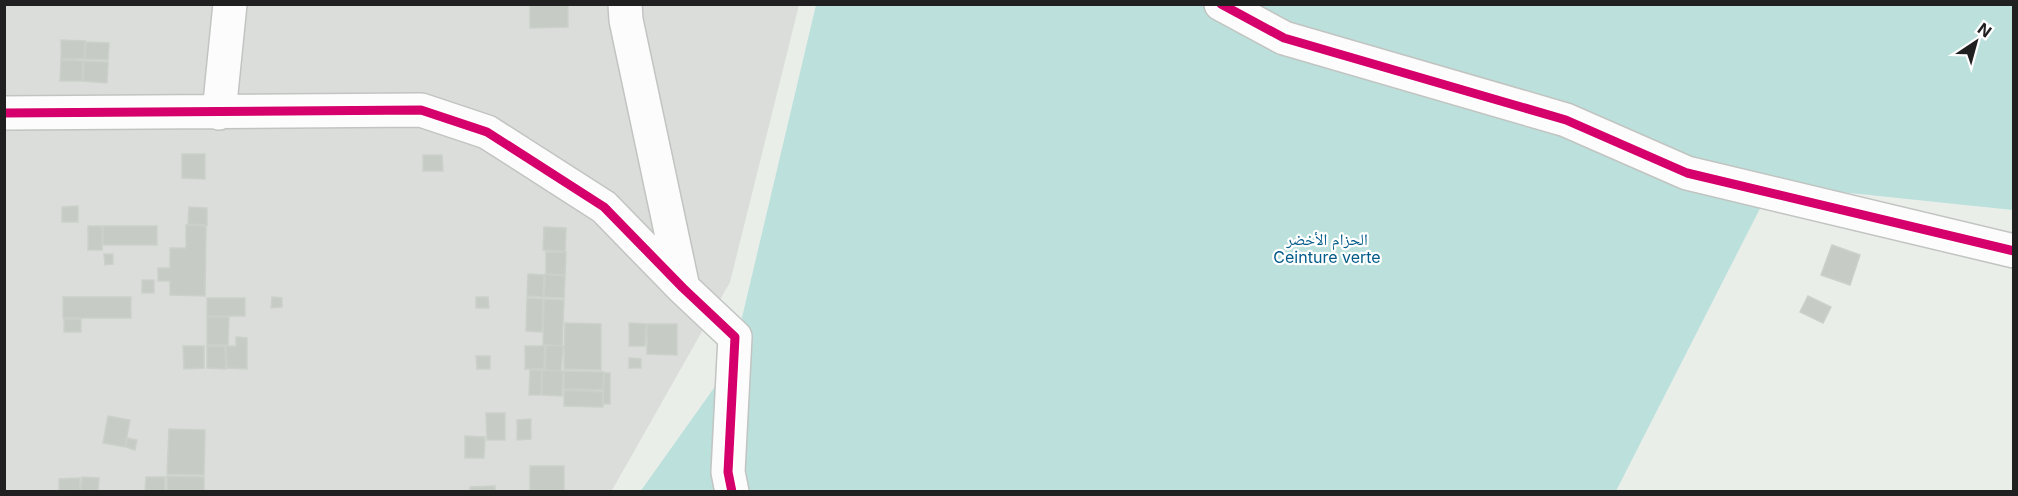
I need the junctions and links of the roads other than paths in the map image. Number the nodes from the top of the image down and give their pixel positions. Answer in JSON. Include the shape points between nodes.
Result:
{"nodes":[{"id":1,"x":230,"y":4,"type":"edge"},
{"id":2,"x":625,"y":4,"type":"edge"},
{"id":3,"x":1221,"y":4,"type":"edge"},
{"id":4,"x":4,"y":113,"type":"edge"},
{"id":5,"x":219,"y":113,"type":"junction"},
{"id":6,"x":2013,"y":251,"type":"edge"},
{"id":7,"x":683,"y":288,"type":"junction"},
{"id":8,"x":732,"y":492,"type":"edge"}],
"edges":[{"from":1,"to":5,"type":"street"},
{"from":2,"to":7,"type":"street"},
{"from":3,"to":6,"type":"street","via":[[1284,38],[1566,120],[1687,173]]},
{"from":4,"to":5,"type":"street"},
{"from":5,"to":7,"type":"street","via":[[421,110],[487,132],[604,207]]},
{"from":7,"to":8,"type":"street","via":[[735,337],[728,472]]}]}
